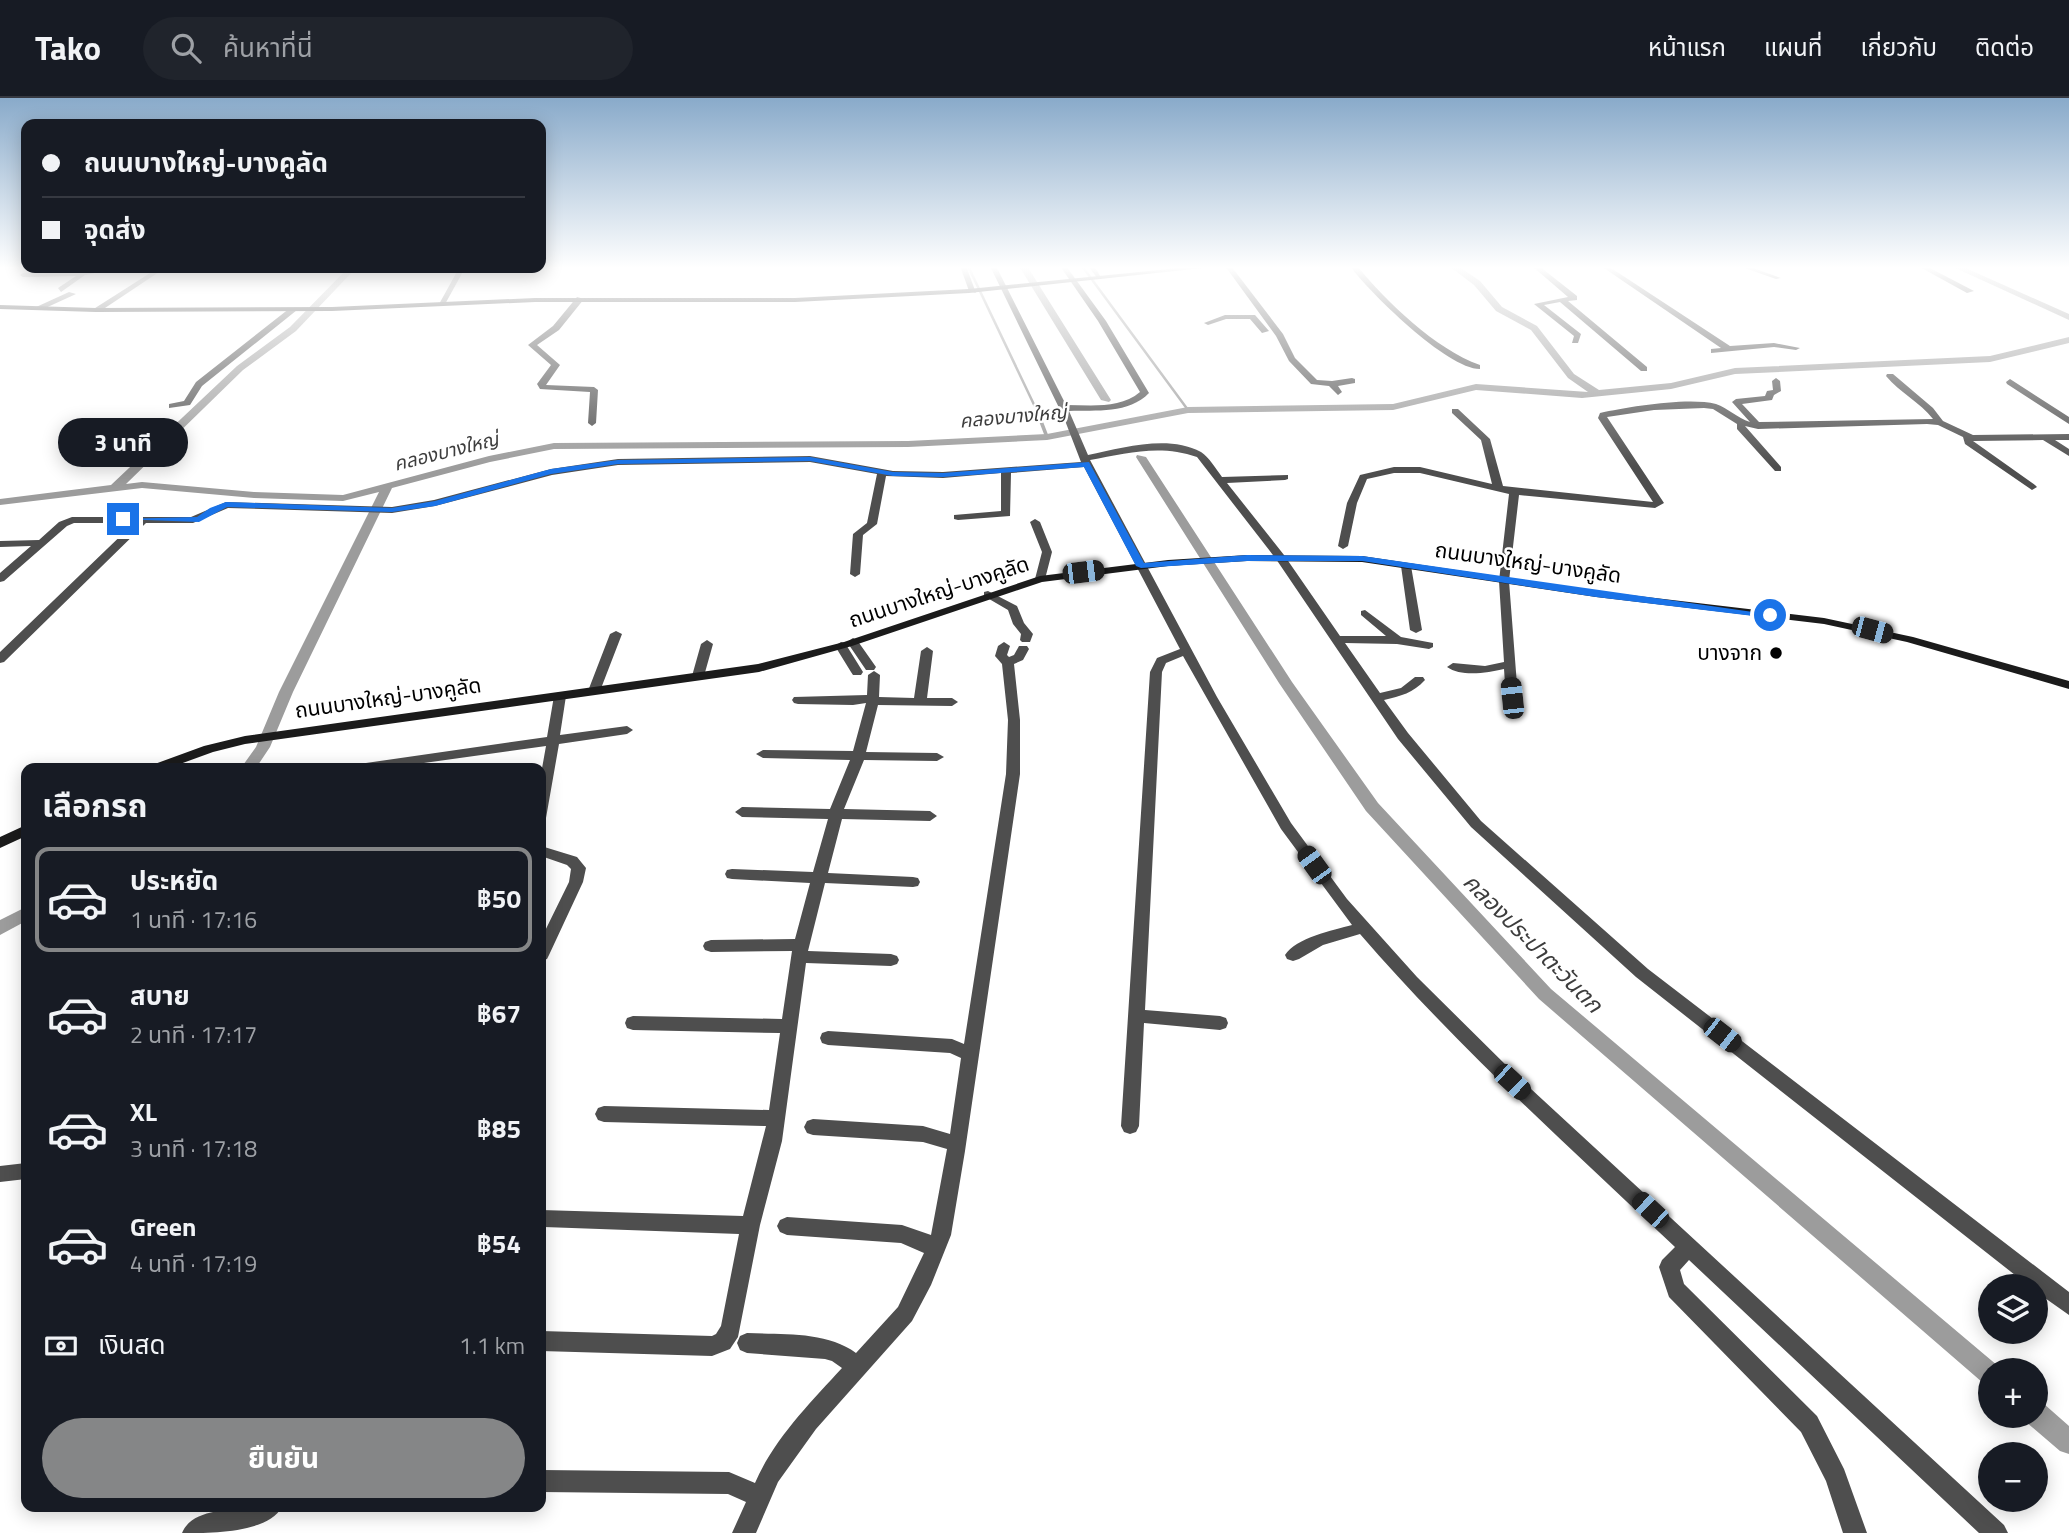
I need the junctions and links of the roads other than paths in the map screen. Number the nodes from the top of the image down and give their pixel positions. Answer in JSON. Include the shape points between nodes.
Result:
{"nodes":[{"id":1,"x":264,"y":333,"type":"edge"},
{"id":2,"x":549,"y":333,"type":"edge"},
{"id":3,"x":1026,"y":333,"type":"edge"},
{"id":4,"x":1107,"y":333,"type":"edge"},
{"id":5,"x":1267,"y":333,"type":"edge"},
{"id":6,"x":1278,"y":333,"type":"edge"},
{"id":7,"x":1425,"y":333,"type":"edge"},
{"id":8,"x":1574,"y":333,"type":"edge"},
{"id":9,"x":1602,"y":333,"type":"edge"},
{"id":10,"x":1704,"y":333,"type":"edge"},
{"id":11,"x":1280,"y":336,"type":"junction"},
{"id":12,"x":1575,"y":341,"type":"dead end"},
{"id":13,"x":1796,"y":348,"type":"dead end"},
{"id":14,"x":1728,"y":349,"type":"junction"},
{"id":15,"x":1714,"y":351,"type":"dead end"},
{"id":16,"x":1477,"y":367,"type":"dead end"},
{"id":17,"x":1644,"y":369,"type":"dead end"},
{"id":18,"x":1890,"y":376,"type":"dead end"},
{"id":19,"x":1352,"y":381,"type":"dead end"},
{"id":20,"x":1776,"y":381,"type":"dead end"},
{"id":21,"x":2010,"y":382,"type":"dead end"},
{"id":22,"x":173,"y":406,"type":"dead end"},
{"id":23,"x":1063,"y":408,"type":"junction"},
{"id":24,"x":1455,"y":411,"type":"dead end"},
{"id":25,"x":2069,"y":421,"type":"edge"},
{"id":26,"x":592,"y":423,"type":"dead end"},
{"id":27,"x":1940,"y":423,"type":"junction"},
{"id":28,"x":1741,"y":424,"type":"junction"},
{"id":29,"x":1758,"y":426,"type":"junction"},
{"id":30,"x":1968,"y":437,"type":"junction"},
{"id":31,"x":2069,"y":437,"type":"edge"},
{"id":32,"x":2045,"y":438,"type":"junction"},
{"id":33,"x":2069,"y":453,"type":"edge"},
{"id":34,"x":1084,"y":458,"type":"junction"},
{"id":35,"x":1778,"y":469,"type":"dead end"},
{"id":36,"x":882,"y":472,"type":"junction"},
{"id":37,"x":1006,"y":472,"type":"junction"},
{"id":38,"x":1285,"y":477,"type":"dead end"},
{"id":39,"x":1221,"y":480,"type":"junction"},
{"id":40,"x":1498,"y":487,"type":"junction"},
{"id":41,"x":2032,"y":487,"type":"dead end"},
{"id":42,"x":1514,"y":492,"type":"junction"},
{"id":43,"x":958,"y":517,"type":"dead end"},
{"id":44,"x":144,"y":519,"type":"junction"},
{"id":45,"x":1035,"y":522,"type":"dead end"},
{"id":46,"x":41,"y":543,"type":"junction"},
{"id":47,"x":0,"y":544,"type":"edge"},
{"id":48,"x":1342,"y":552,"type":"junction"},
{"id":49,"x":1280,"y":557,"type":"junction"},
{"id":50,"x":0,"y":564,"type":"edge"},
{"id":51,"x":18,"y":564,"type":"junction"},
{"id":52,"x":1141,"y":566,"type":"junction"},
{"id":53,"x":1406,"y":566,"type":"junction"},
{"id":54,"x":855,"y":574,"type":"dead end"},
{"id":55,"x":0,"y":579,"type":"edge"},
{"id":56,"x":1040,"y":579,"type":"junction"},
{"id":57,"x":1504,"y":581,"type":"junction"},
{"id":58,"x":988,"y":594,"type":"junction"},
{"id":59,"x":1365,"y":613,"type":"dead end"},
{"id":60,"x":1019,"y":624,"type":"junction"},
{"id":61,"x":1416,"y":630,"type":"dead end"},
{"id":62,"x":616,"y":634,"type":"dead end"},
{"id":63,"x":1336,"y":639,"type":"junction"},
{"id":64,"x":1397,"y":640,"type":"junction"},
{"id":65,"x":706,"y":644,"type":"dead end"},
{"id":66,"x":847,"y":644,"type":"junction"},
{"id":67,"x":1429,"y":645,"type":"dead end"},
{"id":68,"x":927,"y":650,"type":"dead end"},
{"id":69,"x":1186,"y":651,"type":"junction"},
{"id":70,"x":0,"y":659,"type":"edge"},
{"id":71,"x":1008,"y":663,"type":"junction"},
{"id":72,"x":1508,"y":664,"type":"junction"},
{"id":73,"x":1453,"y":667,"type":"dead end"},
{"id":74,"x":698,"y":676,"type":"junction"},
{"id":75,"x":1419,"y":680,"type":"dead end"},
{"id":76,"x":869,"y":682,"type":"junction"},
{"id":77,"x":2069,"y":685,"type":"edge"},
{"id":78,"x":594,"y":691,"type":"junction"},
{"id":79,"x":560,"y":696,"type":"junction"},
{"id":80,"x":1376,"y":698,"type":"junction"},
{"id":81,"x":1512,"y":698,"type":"dead end"},
{"id":82,"x":798,"y":700,"type":"dead end"},
{"id":83,"x":920,"y":702,"type":"junction"},
{"id":84,"x":952,"y":702,"type":"dead end"},
{"id":85,"x":627,"y":730,"type":"dead end"},
{"id":86,"x":551,"y":741,"type":"junction"},
{"id":87,"x":763,"y":754,"type":"dead end"},
{"id":88,"x":859,"y":755,"type":"junction"},
{"id":89,"x":937,"y":757,"type":"dead end"},
{"id":90,"x":455,"y":761,"type":"edge"},
{"id":91,"x":170,"y":763,"type":"edge"},
{"id":92,"x":428,"y":763,"type":"edge"},
{"id":93,"x":546,"y":778,"type":"edge"},
{"id":94,"x":742,"y":812,"type":"dead end"},
{"id":95,"x":837,"y":813,"type":"junction"},
{"id":96,"x":930,"y":816,"type":"dead end"},
{"id":97,"x":21,"y":832,"type":"edge"},
{"id":98,"x":0,"y":842,"type":"edge"},
{"id":99,"x":546,"y":852,"type":"edge"},
{"id":100,"x":732,"y":874,"type":"dead end"},
{"id":101,"x":819,"y":877,"type":"junction"},
{"id":102,"x":913,"y":883,"type":"dead end"},
{"id":103,"x":1363,"y":927,"type":"junction"},
{"id":104,"x":546,"y":945,"type":"edge"},
{"id":105,"x":711,"y":946,"type":"dead end"},
{"id":106,"x":800,"y":951,"type":"junction"},
{"id":107,"x":1293,"y":955,"type":"dead end"},
{"id":108,"x":891,"y":960,"type":"dead end"},
{"id":109,"x":1136,"y":1016,"type":"junction"},
{"id":110,"x":633,"y":1023,"type":"dead end"},
{"id":111,"x":1220,"y":1023,"type":"dead end"},
{"id":112,"x":789,"y":1026,"type":"junction"},
{"id":113,"x":828,"y":1038,"type":"dead end"},
{"id":114,"x":970,"y":1054,"type":"junction"},
{"id":115,"x":604,"y":1114,"type":"dead end"},
{"id":116,"x":776,"y":1118,"type":"junction"},
{"id":117,"x":1130,"y":1126,"type":"dead end"},
{"id":118,"x":813,"y":1127,"type":"dead end"},
{"id":119,"x":957,"y":1144,"type":"junction"},
{"id":120,"x":21,"y":1172,"type":"edge"},
{"id":121,"x":0,"y":1174,"type":"edge"},
{"id":122,"x":546,"y":1218,"type":"edge"},
{"id":123,"x":750,"y":1225,"type":"junction"},
{"id":124,"x":787,"y":1226,"type":"dead end"},
{"id":125,"x":1689,"y":1247,"type":"junction"},
{"id":126,"x":935,"y":1248,"type":"junction"},
{"id":127,"x":2069,"y":1305,"type":"edge"},
{"id":128,"x":546,"y":1341,"type":"edge"},
{"id":129,"x":747,"y":1343,"type":"dead end"},
{"id":130,"x":859,"y":1367,"type":"junction"},
{"id":131,"x":546,"y":1481,"type":"edge"},
{"id":132,"x":760,"y":1497,"type":"junction"},
{"id":133,"x":264,"y":1512,"type":"edge"},
{"id":134,"x":194,"y":1533,"type":"edge"},
{"id":135,"x":744,"y":1533,"type":"edge"},
{"id":136,"x":1855,"y":1533,"type":"edge"},
{"id":137,"x":1996,"y":1533,"type":"edge"}],
"edges":[{"from":1,"to":22,"type":"street","via":[[199,384],[187,403]]},
{"from":2,"to":26,"type":"street","via":[[532,345],[556,365],[542,387],[594,390]]},
{"from":3,"to":23,"type":"street"},
{"from":4,"to":23,"type":"street","via":[[1145,393],[1122,404]]},
{"from":5,"to":11,"type":"street"},
{"from":6,"to":11,"type":"street"},
{"from":7,"to":16,"type":"street","via":[[1462,363]]},
{"from":8,"to":12,"type":"street"},
{"from":9,"to":17,"type":"street"},
{"from":10,"to":14,"type":"street"},
{"from":11,"to":19,"type":"street","via":[[1292,359],[1320,384],[1335,388]]},
{"from":13,"to":14,"type":"street"},
{"from":14,"to":15,"type":"street"},
{"from":18,"to":27,"type":"street"},
{"from":20,"to":29,"type":"street","via":[[1777,391],[1769,398],[1736,402]]},
{"from":21,"to":25,"type":"street"},
{"from":23,"to":34,"type":"street"},
{"from":24,"to":40,"type":"street","via":[[1485,439]]},
{"from":27,"to":29,"type":"street"},
{"from":27,"to":30,"type":"street"},
{"from":28,"to":29,"type":"street"},
{"from":28,"to":35,"type":"street"},
{"from":28,"to":42,"type":"street","via":[[1712,406],[1654,407],[1603,415],[1659,503],[1655,505]]},
{"from":30,"to":32,"type":"street"},
{"from":30,"to":41,"type":"street","via":[[1968,442]]},
{"from":31,"to":32,"type":"street"},
{"from":32,"to":33,"type":"street"},
{"from":34,"to":37,"type":"street"},
{"from":34,"to":39,"type":"street","via":[[1156,447],[1187,449],[1200,455]]},
{"from":34,"to":52,"type":"street"},
{"from":36,"to":37,"type":"street"},
{"from":36,"to":44,"type":"street","via":[[810,459],[608,463],[392,510],[226,505],[199,519]]},
{"from":36,"to":54,"type":"street","via":[[872,524],[858,534]]},
{"from":37,"to":43,"type":"street","via":[[1006,514]]},
{"from":38,"to":39,"type":"street"},
{"from":39,"to":49,"type":"street"},
{"from":40,"to":42,"type":"street"},
{"from":40,"to":48,"type":"street","via":[[1420,471],[1366,475],[1357,487]]},
{"from":42,"to":57,"type":"street"},
{"from":44,"to":46,"type":"street","via":[[72,520]]},
{"from":44,"to":70,"type":"street"},
{"from":45,"to":56,"type":"street","via":[[1046,552]]},
{"from":46,"to":47,"type":"street"},
{"from":46,"to":51,"type":"street"},
{"from":48,"to":49,"type":"street","name":"ถนนบางใหญ่-บางคูลัด"},
{"from":48,"to":53,"type":"street","name":"ถนนบางใหญ่-บางคูลัด"},
{"from":49,"to":52,"type":"street","name":"ถนนบางใหญ่-บางคูลัด"},
{"from":49,"to":63,"type":"street"},
{"from":50,"to":51,"type":"street"},
{"from":51,"to":55,"type":"street"},
{"from":52,"to":56,"type":"street","name":"ถนนบางใหญ่-บางคูลัด"},
{"from":52,"to":69,"type":"street"},
{"from":53,"to":57,"type":"street","name":"ถนนบางใหญ่-บางคูลัด"},
{"from":53,"to":61,"type":"street"},
{"from":56,"to":58,"type":"street","name":"ถนนบางใหญ่-บางคูลัด"},
{"from":57,"to":72,"type":"street"},
{"from":57,"to":77,"type":"street","name":"ถนนบางใหญ่-บางคูลัด","via":[[1872,630]]},
{"from":58,"to":60,"type":"street","via":[[1013,608]]},
{"from":58,"to":66,"type":"street","name":"ถนนบางใหญ่-บางคูลัด"},
{"from":59,"to":64,"type":"street"},
{"from":60,"to":71,"type":"street","via":[[1005,642],[1002,656]]},
{"from":60,"to":71,"type":"street","via":[[1027,634],[1019,657]]},
{"from":62,"to":78,"type":"street"},
{"from":63,"to":64,"type":"street"},
{"from":63,"to":80,"type":"street"},
{"from":64,"to":67,"type":"street"},
{"from":65,"to":74,"type":"street"},
{"from":66,"to":74,"type":"street","name":"ถนนบางใหญ่-บางคูลัด","via":[[786,662]]},
{"from":66,"to":76,"type":"street"},
{"from":68,"to":83,"type":"street"},
{"from":69,"to":103,"type":"street","via":[[1286,827]]},
{"from":69,"to":109,"type":"street","via":[[1161,661],[1156,672]]},
{"from":71,"to":114,"type":"street","via":[[1013,774]]},
{"from":72,"to":73,"type":"street","via":[[1485,670]]},
{"from":72,"to":81,"type":"street"},
{"from":74,"to":78,"type":"street","name":"ถนนบางใหญ่-บางคูลัด"},
{"from":75,"to":80,"type":"street","via":[[1405,691]]},
{"from":76,"to":82,"type":"street","via":[[853,701]]},
{"from":76,"to":83,"type":"street"},
{"from":76,"to":88,"type":"street"},
{"from":78,"to":79,"type":"street","name":"ถนนบางใหญ่-บางคูลัด"},
{"from":79,"to":86,"type":"street"},
{"from":79,"to":91,"type":"street","name":"ถนนบางใหญ่-บางคูลัด","via":[[296,731],[209,748]]},
{"from":80,"to":127,"type":"street","via":[[1475,824],[1547,891],[1642,974]]},
{"from":83,"to":84,"type":"street"},
{"from":85,"to":86,"type":"street"},
{"from":86,"to":90,"type":"street"},
{"from":86,"to":93,"type":"street"},
{"from":87,"to":88,"type":"street"},
{"from":88,"to":89,"type":"street"},
{"from":88,"to":95,"type":"street"},
{"from":90,"to":92,"type":"street"},
{"from":94,"to":95,"type":"street"},
{"from":95,"to":96,"type":"street"},
{"from":95,"to":101,"type":"street"},
{"from":97,"to":98,"type":"street"},
{"from":99,"to":104,"type":"street","via":[[579,868]]},
{"from":100,"to":101,"type":"street"},
{"from":101,"to":102,"type":"street"},
{"from":101,"to":106,"type":"street"},
{"from":103,"to":107,"type":"street"},
{"from":103,"to":125,"type":"street","via":[[1411,982],[1512,1082]]},
{"from":105,"to":106,"type":"street"},
{"from":106,"to":108,"type":"street"},
{"from":106,"to":112,"type":"street"},
{"from":109,"to":111,"type":"street"},
{"from":109,"to":117,"type":"street"},
{"from":110,"to":112,"type":"street"},
{"from":112,"to":116,"type":"street"},
{"from":113,"to":114,"type":"street","via":[[952,1046]]},
{"from":114,"to":119,"type":"street"},
{"from":115,"to":116,"type":"street"},
{"from":116,"to":123,"type":"street"},
{"from":118,"to":119,"type":"street","via":[[930,1135]]},
{"from":119,"to":126,"type":"street"},
{"from":120,"to":121,"type":"street"},
{"from":122,"to":123,"type":"street"},
{"from":123,"to":128,"type":"street","via":[[731,1330],[723,1342],[712,1346]]},
{"from":124,"to":126,"type":"street","via":[[902,1234]]},
{"from":125,"to":136,"type":"street","via":[[1670,1267],[1676,1290],[1809,1424],[1836,1477]]},
{"from":125,"to":137,"type":"street"},
{"from":126,"to":130,"type":"street","via":[[905,1314]]},
{"from":129,"to":130,"type":"street","via":[[825,1349]]},
{"from":130,"to":132,"type":"street","via":[[808,1421],[770,1474]]},
{"from":131,"to":132,"type":"street","via":[[729,1483]]},
{"from":132,"to":135,"type":"street"},
{"from":133,"to":134,"type":"street","via":[[258,1517],[204,1525]]}]}
